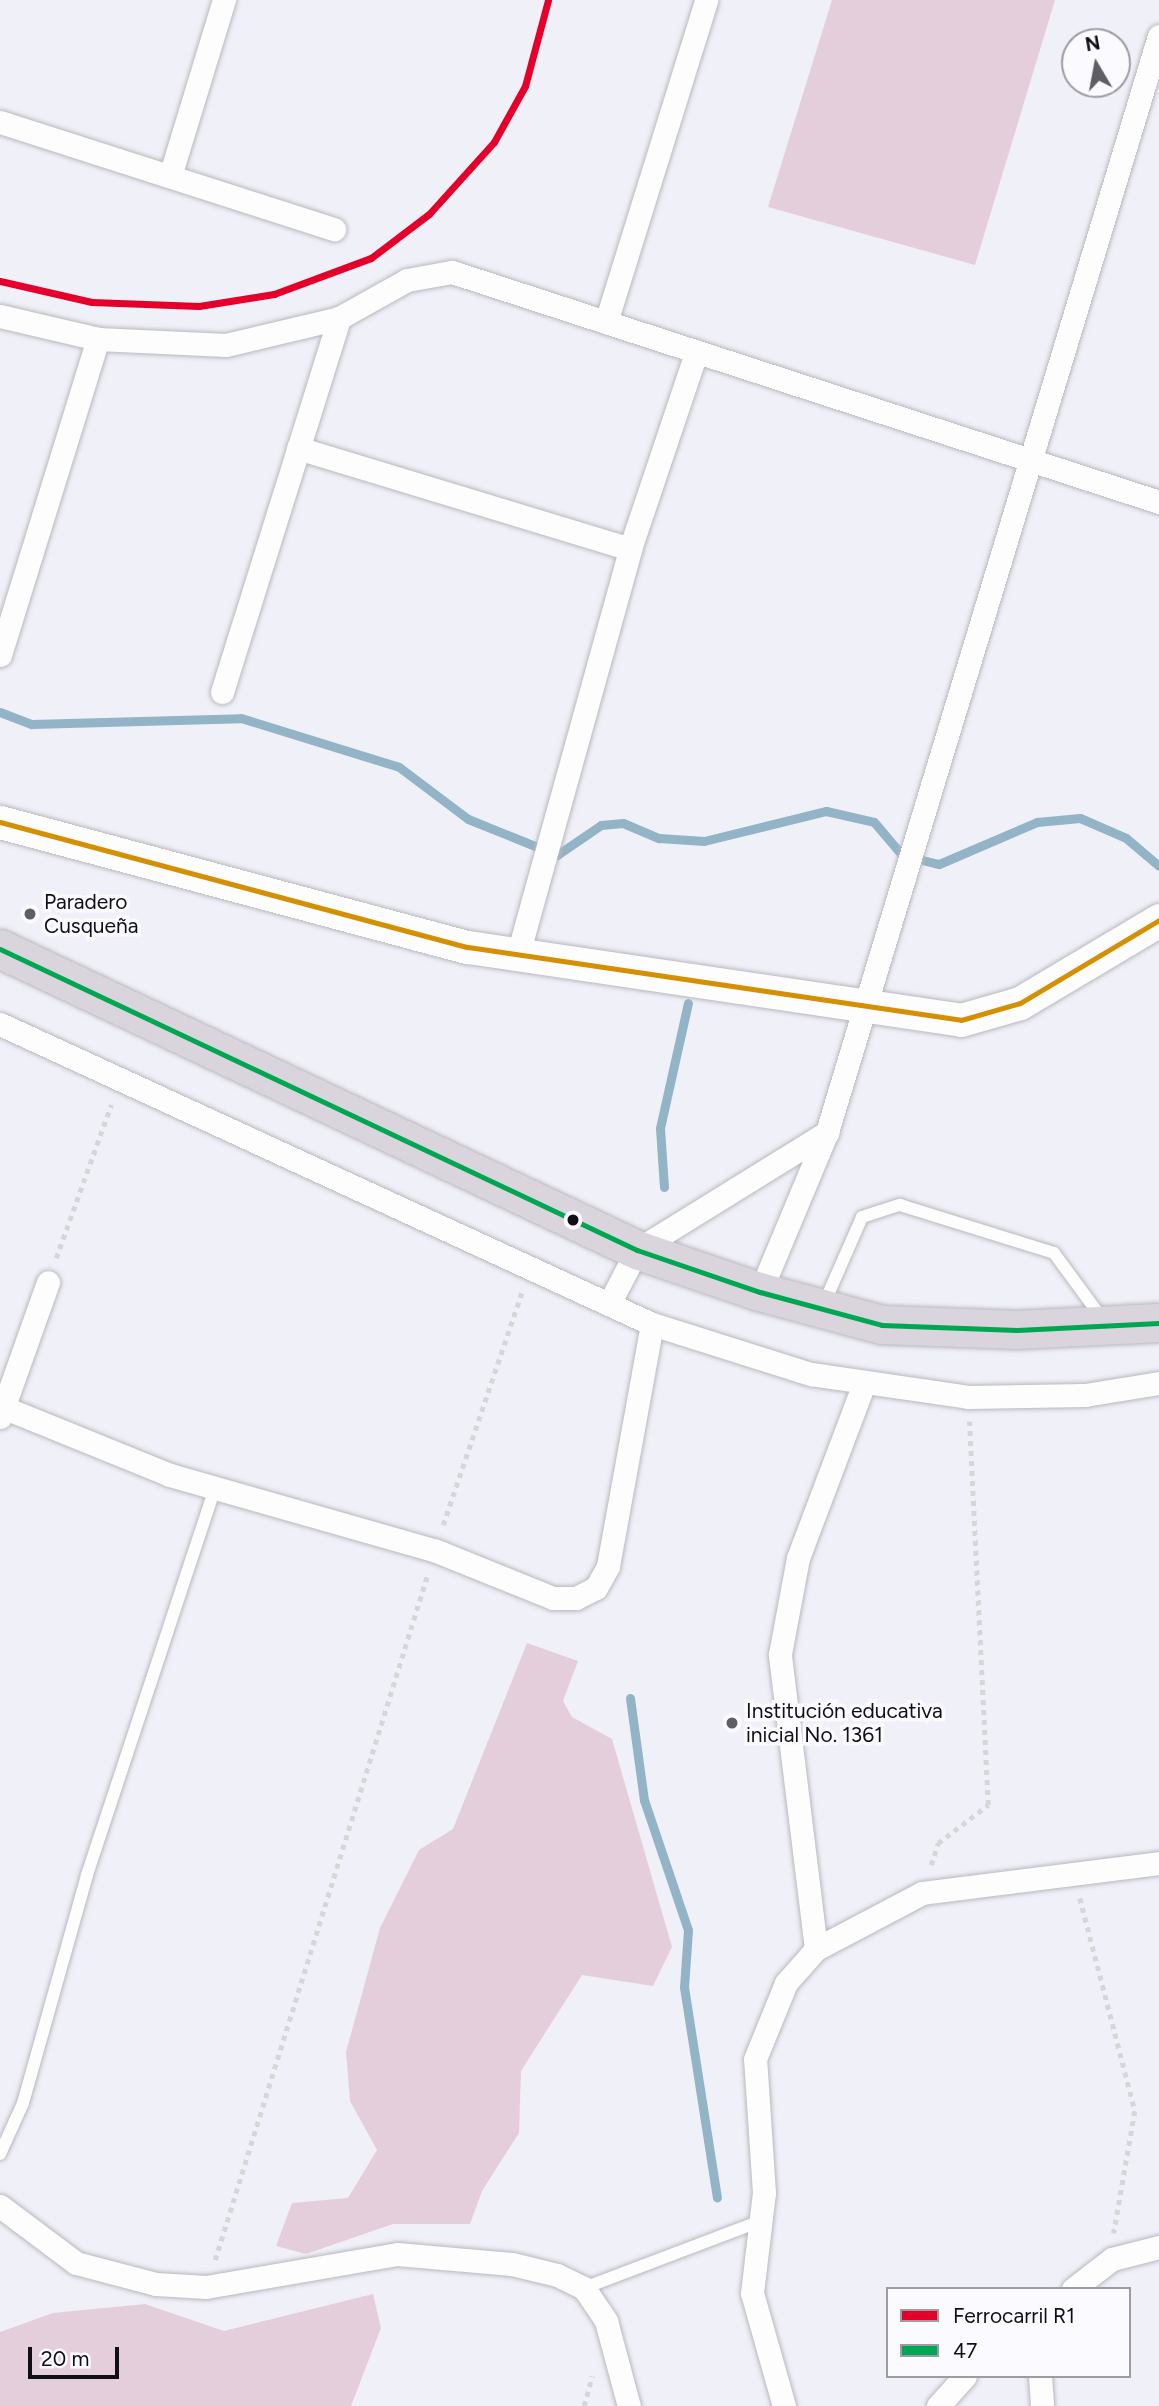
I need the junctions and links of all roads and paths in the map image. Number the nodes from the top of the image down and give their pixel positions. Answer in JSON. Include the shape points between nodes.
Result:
{"nodes":[{"id":1,"x":224,"y":0,"type":"edge"},
{"id":2,"x":706,"y":0,"type":"edge"},
{"id":3,"x":1159,"y":36,"type":"edge"},
{"id":4,"x":0,"y":122,"type":"edge"},
{"id":5,"x":171,"y":173,"type":"junction"},
{"id":6,"x":334,"y":229,"type":"dead end"},
{"id":7,"x":0,"y":316,"type":"edge"},
{"id":8,"x":339,"y":318,"type":"junction"},
{"id":9,"x":606,"y":322,"type":"junction"},
{"id":10,"x":98,"y":339,"type":"junction"},
{"id":11,"x":695,"y":356,"type":"junction"},
{"id":12,"x":298,"y":448,"type":"junction"},
{"id":13,"x":1029,"y":464,"type":"junction"},
{"id":14,"x":1159,"y":502,"type":"edge"},
{"id":15,"x":630,"y":549,"type":"junction"},
{"id":16,"x":0,"y":655,"type":"edge"},
{"id":17,"x":222,"y":692,"type":"dead end"},
{"id":18,"x":0,"y":822,"type":"edge"},
{"id":19,"x":1159,"y":920,"type":"edge"},
{"id":20,"x":0,"y":949,"type":"edge"},
{"id":21,"x":519,"y":954,"type":"junction"},
{"id":22,"x":862,"y":1008,"type":"junction"},
{"id":23,"x":0,"y":1024,"type":"edge"},
{"id":24,"x":121,"y":1077,"type":"junction"},
{"id":25,"x":827,"y":1132,"type":"junction"},
{"id":26,"x":637,"y":1250,"type":"junction"},
{"id":27,"x":530,"y":1267,"type":"junction"},
{"id":28,"x":48,"y":1282,"type":"joint"},
{"id":29,"x":760,"y":1292,"type":"junction"},
{"id":30,"x":609,"y":1304,"type":"junction"},
{"id":31,"x":821,"y":1310,"type":"junction"},
{"id":32,"x":1159,"y":1323,"type":"edge"},
{"id":33,"x":652,"y":1324,"type":"junction"},
{"id":34,"x":1108,"y":1328,"type":"junction"},
{"id":35,"x":1159,"y":1383,"type":"edge"},
{"id":36,"x":863,"y":1386,"type":"junction"},
{"id":37,"x":968,"y":1397,"type":"junction"},
{"id":38,"x":1,"y":1411,"type":"edge"},
{"id":39,"x":216,"y":1486,"type":"junction"},
{"id":40,"x":434,"y":1550,"type":"junction"},
{"id":41,"x":1159,"y":1863,"type":"edge"},
{"id":42,"x":1072,"y":1873,"type":"junction"},
{"id":43,"x":922,"y":1893,"type":"junction"},
{"id":44,"x":816,"y":1949,"type":"junction"},
{"id":45,"x":0,"y":2154,"type":"edge"},
{"id":46,"x":0,"y":2206,"type":"edge"},
{"id":47,"x":763,"y":2220,"type":"junction"},
{"id":48,"x":1155,"y":2243,"type":"edge"},
{"id":49,"x":1112,"y":2259,"type":"junction"},
{"id":50,"x":206,"y":2287,"type":"junction"},
{"id":51,"x":1076,"y":2287,"type":"edge"},
{"id":52,"x":1100,"y":2287,"type":"edge"},
{"id":53,"x":584,"y":2288,"type":"junction"},
{"id":54,"x":963,"y":2378,"type":"edge"},
{"id":55,"x":1040,"y":2378,"type":"edge"},
{"id":56,"x":629,"y":2406,"type":"edge"},
{"id":57,"x":784,"y":2406,"type":"edge"},
{"id":58,"x":938,"y":2406,"type":"edge"},
{"id":59,"x":1042,"y":2406,"type":"edge"}],
"edges":[{"from":1,"to":5,"type":"street"},
{"from":2,"to":9,"type":"street"},
{"from":3,"to":13,"type":"street"},
{"from":4,"to":5,"type":"street"},
{"from":5,"to":6,"type":"street"},
{"from":7,"to":10,"type":"street"},
{"from":8,"to":9,"type":"street","via":[[407,280],[452,272]]},
{"from":8,"to":10,"type":"street","via":[[226,345]]},
{"from":8,"to":12,"type":"street"},
{"from":9,"to":11,"type":"street"},
{"from":10,"to":16,"type":"street"},
{"from":11,"to":13,"type":"street"},
{"from":11,"to":15,"type":"street"},
{"from":12,"to":15,"type":"street"},
{"from":12,"to":17,"type":"street"},
{"from":13,"to":14,"type":"street"},
{"from":13,"to":22,"type":"street"},
{"from":15,"to":21,"type":"street"},
{"from":18,"to":21,"type":"street","via":[[468,947]]},
{"from":19,"to":22,"type":"street","via":[[991,1015],[961,1020]]},
{"from":20,"to":26,"type":"highway"},
{"from":21,"to":22,"type":"street"},
{"from":22,"to":25,"type":"street"},
{"from":23,"to":24,"type":"street"},
{"from":24,"to":27,"type":"street"},
{"from":24,"to":28,"type":"path"},
{"from":25,"to":26,"type":"street"},
{"from":25,"to":29,"type":"street"},
{"from":26,"to":29,"type":"highway"},
{"from":26,"to":30,"type":"street"},
{"from":27,"to":30,"type":"street"},
{"from":27,"to":40,"type":"path"},
{"from":28,"to":38,"type":"street"},
{"from":29,"to":31,"type":"highway"},
{"from":30,"to":33,"type":"street"},
{"from":31,"to":34,"type":"highway","via":[[882,1325]]},
{"from":31,"to":34,"type":"lane","via":[[862,1217],[900,1205],[1054,1253]]},
{"from":32,"to":34,"type":"highway"},
{"from":33,"to":36,"type":"street"},
{"from":33,"to":40,"type":"street","via":[[608,1566],[596,1588],[576,1598],[553,1598]]},
{"from":35,"to":37,"type":"street","via":[[1085,1395]]},
{"from":36,"to":37,"type":"street"},
{"from":36,"to":44,"type":"street","via":[[798,1558],[780,1654]]},
{"from":37,"to":43,"type":"path","via":[[988,1805],[938,1843]]},
{"from":38,"to":39,"type":"street","via":[[88,1446]]},
{"from":39,"to":40,"type":"street"},
{"from":39,"to":45,"type":"lane","via":[[87,1875],[23,2102]]},
{"from":40,"to":50,"type":"path"},
{"from":41,"to":42,"type":"street"},
{"from":42,"to":43,"type":"street"},
{"from":42,"to":49,"type":"path","via":[[1135,2111]]},
{"from":43,"to":44,"type":"street"},
{"from":44,"to":47,"type":"street","via":[[777,1996],[757,2044]]},
{"from":46,"to":50,"type":"street","via":[[76,2263],[156,2284]]},
{"from":47,"to":53,"type":"lane"},
{"from":47,"to":57,"type":"street","via":[[753,2303]]},
{"from":48,"to":49,"type":"street"},
{"from":49,"to":51,"type":"street"},
{"from":49,"to":52,"type":"street"},
{"from":50,"to":53,"type":"street","via":[[419,2254],[512,2264]]},
{"from":53,"to":56,"type":"street","via":[[606,2320]]},
{"from":54,"to":58,"type":"street"},
{"from":55,"to":59,"type":"street"}]}
